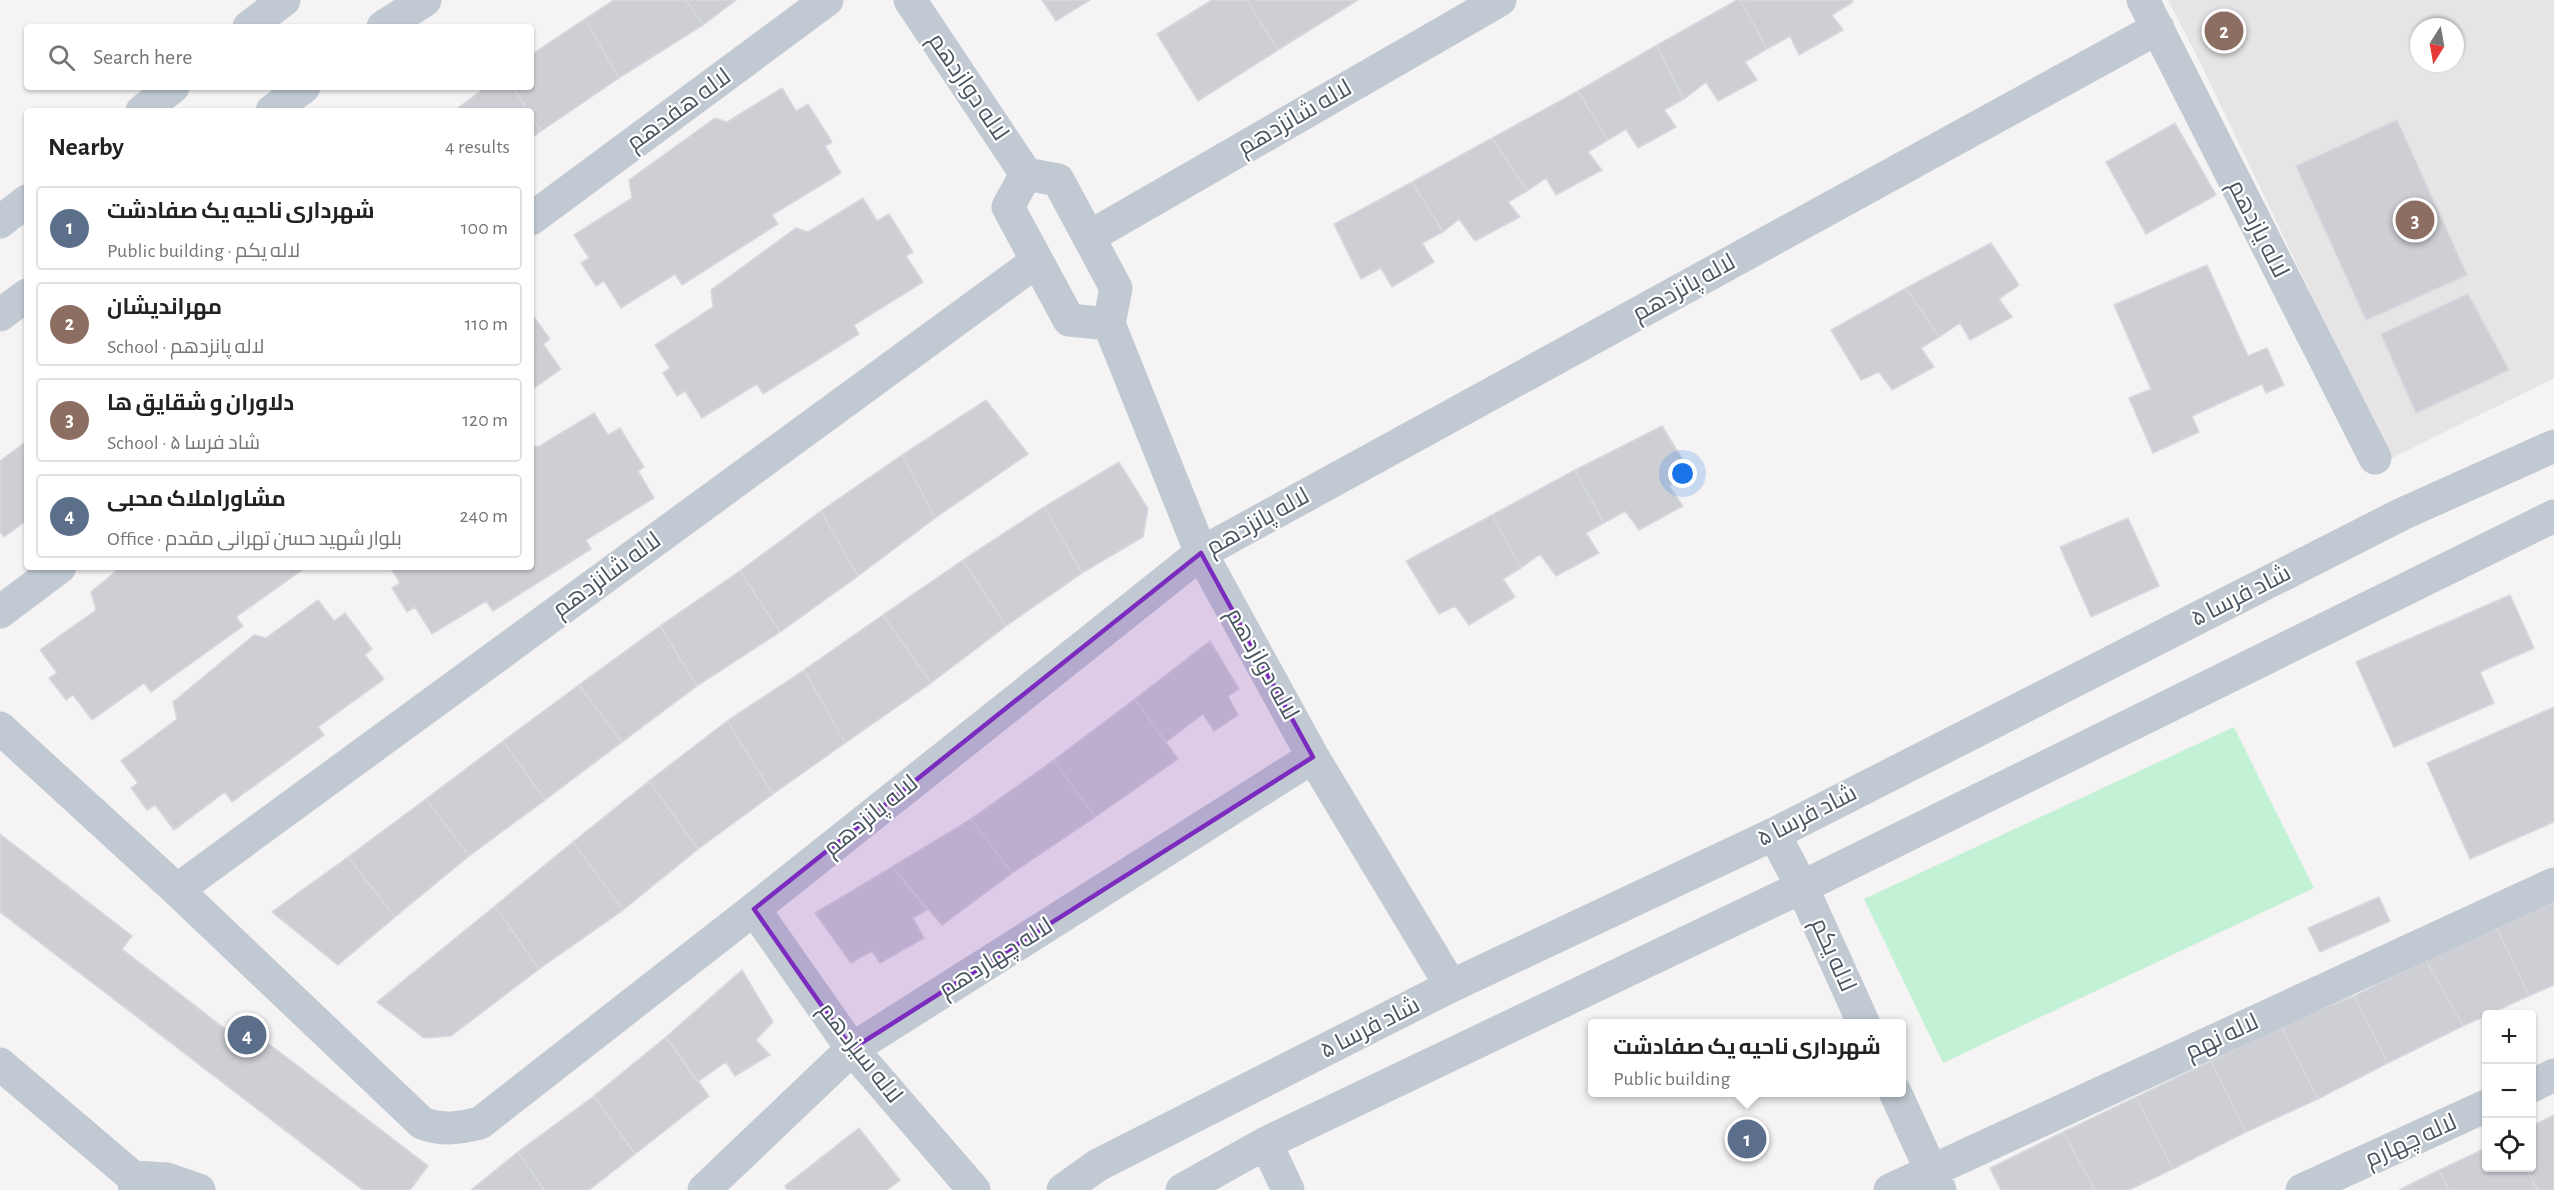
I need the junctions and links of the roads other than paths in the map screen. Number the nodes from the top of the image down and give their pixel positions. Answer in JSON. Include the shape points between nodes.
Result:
{"nodes":[{"id":1,"x":284,"y":0,"type":"edge"},
{"id":2,"x":425,"y":0,"type":"edge"},
{"id":3,"x":827,"y":0,"type":"edge"},
{"id":4,"x":910,"y":0,"type":"edge"},
{"id":5,"x":1500,"y":0,"type":"edge"},
{"id":6,"x":2150,"y":14,"type":"edge"},
{"id":7,"x":253,"y":24,"type":"edge"},
{"id":8,"x":389,"y":24,"type":"edge"},
{"id":9,"x":169,"y":90,"type":"edge"},
{"id":10,"x":300,"y":90,"type":"edge"},
{"id":11,"x":146,"y":108,"type":"edge"},
{"id":12,"x":276,"y":108,"type":"edge"},
{"id":13,"x":1026,"y":174,"type":"junction"},
{"id":14,"x":24,"y":203,"type":"edge"},
{"id":15,"x":534,"y":217,"type":"edge"},
{"id":16,"x":0,"y":222,"type":"edge"},
{"id":17,"x":1089,"y":237,"type":"junction"},
{"id":18,"x":1037,"y":261,"type":"junction"},
{"id":19,"x":24,"y":297,"type":"edge"},
{"id":20,"x":0,"y":315,"type":"edge"},
{"id":21,"x":1109,"y":324,"type":"junction"},
{"id":22,"x":2554,"y":446,"type":"edge"},
{"id":23,"x":2375,"y":458,"type":"dead end"},
{"id":24,"x":2554,"y":516,"type":"edge"},
{"id":25,"x":1201,"y":553,"type":"junction"},
{"id":26,"x":56,"y":570,"type":"edge"},
{"id":27,"x":0,"y":612,"type":"edge"},
{"id":28,"x":0,"y":728,"type":"edge"},
{"id":29,"x":1313,"y":757,"type":"junction"},
{"id":30,"x":1774,"y":834,"type":"junction"},
{"id":31,"x":2554,"y":884,"type":"edge"},
{"id":32,"x":1802,"y":887,"type":"junction"},
{"id":33,"x":177,"y":890,"type":"junction"},
{"id":34,"x":754,"y":909,"type":"junction"},
{"id":35,"x":1451,"y":986,"type":"junction"},
{"id":36,"x":1862,"y":1019,"type":"edge"},
{"id":37,"x":852,"y":1049,"type":"junction"},
{"id":38,"x":0,"y":1064,"type":"edge"},
{"id":39,"x":2554,"y":1076,"type":"edge"},
{"id":40,"x":2536,"y":1084,"type":"edge"},
{"id":41,"x":1897,"y":1097,"type":"edge"},
{"id":42,"x":2482,"y":1108,"type":"edge"},
{"id":43,"x":1266,"y":1143,"type":"junction"},
{"id":44,"x":1936,"y":1180,"type":"edge"},
{"id":45,"x":134,"y":1184,"type":"edge"},
{"id":46,"x":199,"y":1190,"type":"edge"},
{"id":47,"x":704,"y":1190,"type":"edge"},
{"id":48,"x":974,"y":1190,"type":"edge"},
{"id":49,"x":1064,"y":1190,"type":"edge"},
{"id":50,"x":1182,"y":1190,"type":"edge"},
{"id":51,"x":1288,"y":1190,"type":"edge"},
{"id":52,"x":1890,"y":1190,"type":"edge"},
{"id":53,"x":2302,"y":1190,"type":"edge"}],
"edges":[{"from":1,"to":7,"type":"street"},
{"from":2,"to":8,"type":"street"},
{"from":3,"to":15,"type":"street","name":"لاله هفدهم"},
{"from":4,"to":13,"type":"street","name":"لاله دوازدهم"},
{"from":5,"to":17,"type":"street","name":"لاله شانزدهم"},
{"from":6,"to":23,"type":"street","name":"لاله یازدهم"},
{"from":6,"to":25,"type":"street","name":"لاله پانزدهم"},
{"from":9,"to":11,"type":"street"},
{"from":10,"to":12,"type":"street"},
{"from":13,"to":17,"type":"street","via":[[1058,180]]},
{"from":13,"to":18,"type":"street","via":[[1008,207]]},
{"from":14,"to":16,"type":"street"},
{"from":17,"to":21,"type":"street","via":[[1116,288]]},
{"from":18,"to":21,"type":"street","via":[[1069,320]]},
{"from":18,"to":33,"type":"street","name":"لاله شانزدهم"},
{"from":19,"to":20,"type":"street"},
{"from":21,"to":25,"type":"street","name":"لاله دوازدهم"},
{"from":22,"to":30,"type":"street","name":"شاد فرسا ۵","via":[[2402,514]]},
{"from":24,"to":32,"type":"street"},
{"from":25,"to":29,"type":"street","name":"لاله دوازدهم"},
{"from":25,"to":34,"type":"street","name":"لاله پانزدهم"},
{"from":26,"to":27,"type":"street"},
{"from":28,"to":33,"type":"street"},
{"from":29,"to":35,"type":"street","name":"لاله دوازدهم"},
{"from":29,"to":37,"type":"street","name":"لاله چهاردهم"},
{"from":30,"to":32,"type":"street","name":"لاله یکم"},
{"from":30,"to":35,"type":"street","name":"شاد فرسا ۵"},
{"from":31,"to":44,"type":"street","name":"لاله نهم"},
{"from":32,"to":36,"type":"street","name":"لاله یکم"},
{"from":32,"to":43,"type":"street"},
{"from":33,"to":34,"type":"street","name":"لاله پانزدهم","via":[[422,1123],[438,1129],[480,1123]]},
{"from":34,"to":37,"type":"street","name":"لاله سیزدهم"},
{"from":35,"to":49,"type":"street","name":"شاد فرسا ۵","via":[[1098,1165]]},
{"from":37,"to":47,"type":"street","name":"لاله چهاردهم"},
{"from":37,"to":48,"type":"street","name":"لاله سیزدهم"},
{"from":38,"to":45,"type":"street"},
{"from":39,"to":40,"type":"street"},
{"from":41,"to":44,"type":"street"},
{"from":42,"to":53,"type":"street","name":"لاله چهارم"},
{"from":43,"to":50,"type":"street"},
{"from":43,"to":51,"type":"street"},
{"from":44,"to":52,"type":"street","name":"لاله نهم"},
{"from":45,"to":46,"type":"street","via":[[167,1179]]}]}
